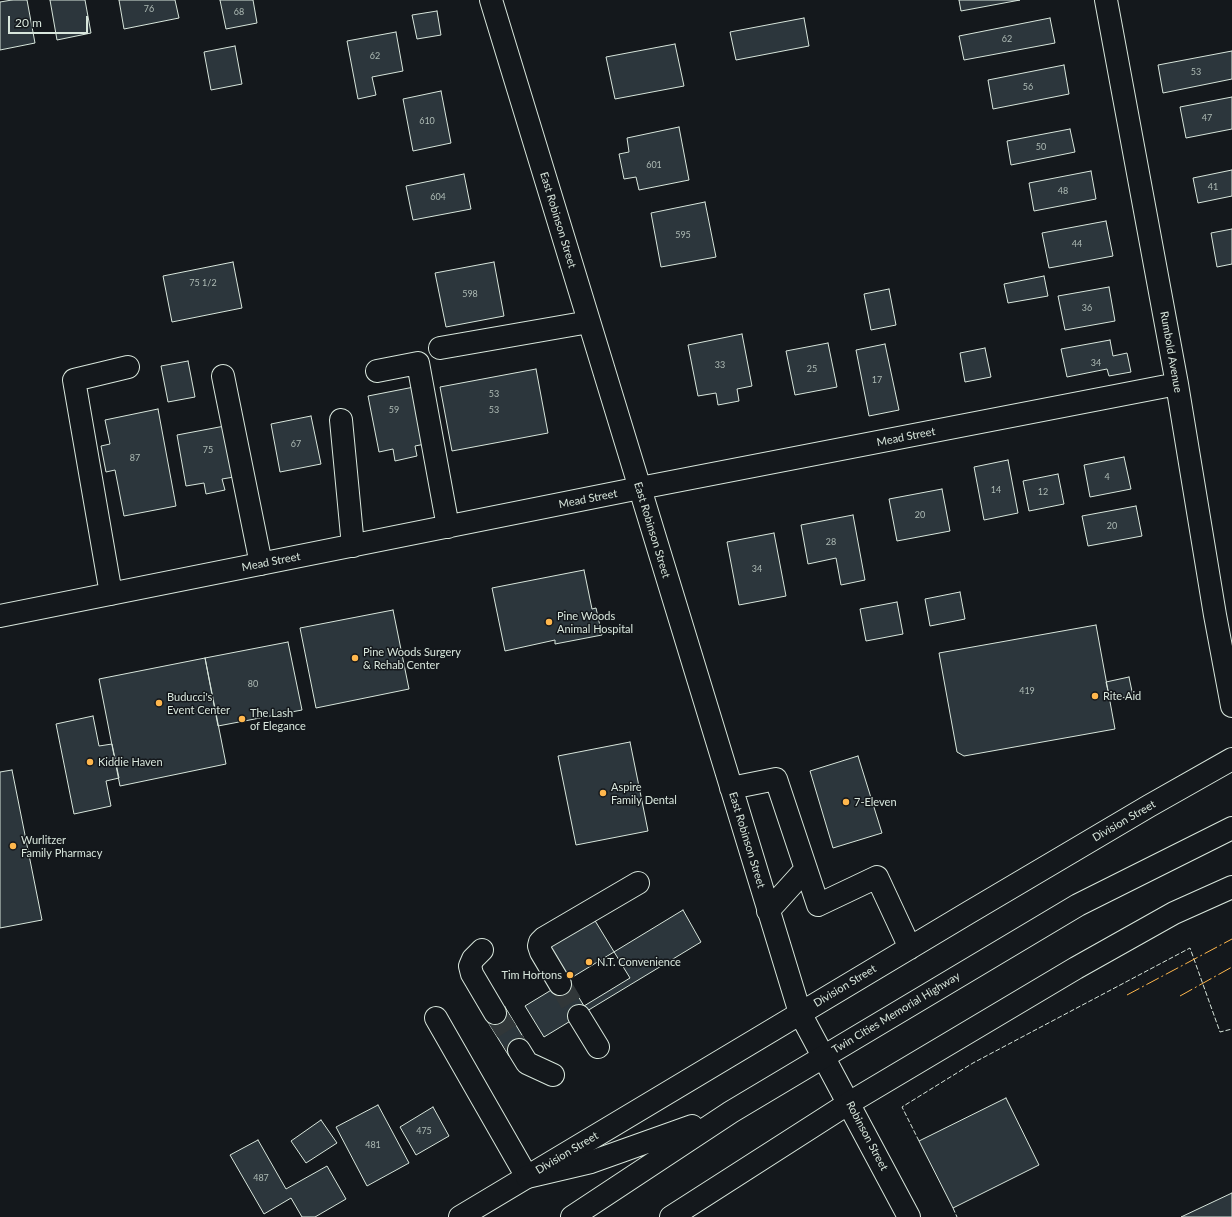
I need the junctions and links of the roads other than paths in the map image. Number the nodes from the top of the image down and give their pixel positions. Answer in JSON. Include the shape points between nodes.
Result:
{"nodes":[{"id":1,"x":491,"y":0,"type":"edge"},
{"id":2,"x":1106,"y":0,"type":"edge"},
{"id":3,"x":589,"y":322,"type":"junction"},
{"id":4,"x":440,"y":348,"type":"dead end"},
{"id":5,"x":128,"y":366,"type":"dead end"},
{"id":6,"x":377,"y":371,"type":"dead end"},
{"id":7,"x":223,"y":376,"type":"dead end"},
{"id":8,"x":1177,"y":384,"type":"junction"},
{"id":9,"x":340,"y":420,"type":"dead end"},
{"id":10,"x":640,"y":488,"type":"junction"},
{"id":11,"x":448,"y":527,"type":"junction"},
{"id":12,"x":353,"y":546,"type":"junction"},
{"id":13,"x":261,"y":564,"type":"junction"},
{"id":14,"x":111,"y":594,"type":"junction"},
{"id":15,"x":0,"y":616,"type":"edge"},
{"id":16,"x":1232,"y":706,"type":"edge"},
{"id":17,"x":1232,"y":759,"type":"edge"},
{"id":18,"x":731,"y":788,"type":"junction"},
{"id":19,"x":1232,"y":828,"type":"edge"},
{"id":20,"x":806,"y":869,"type":"junction"},
{"id":21,"x":638,"y":883,"type":"dead end"},
{"id":22,"x":1232,"y":887,"type":"edge"},
{"id":23,"x":768,"y":912,"type":"junction"},
{"id":24,"x":910,"y":948,"type":"junction"},
{"id":25,"x":482,"y":950,"type":"dead end"},
{"id":26,"x":560,"y":984,"type":"tunnel mouth"},
{"id":27,"x":495,"y":1013,"type":"tunnel mouth"},
{"id":28,"x":800,"y":1013,"type":"junction"},
{"id":29,"x":579,"y":1016,"type":"tunnel mouth"},
{"id":30,"x":436,"y":1018,"type":"dead end"},
{"id":31,"x":598,"y":1047,"type":"dead end"},
{"id":32,"x":519,"y":1050,"type":"tunnel mouth"},
{"id":33,"x":823,"y":1056,"type":"junction"},
{"id":34,"x":553,"y":1075,"type":"dead end"},
{"id":35,"x":849,"y":1103,"type":"junction"},
{"id":36,"x":731,"y":1112,"type":"junction"},
{"id":37,"x":527,"y":1177,"type":"junction"},
{"id":38,"x":460,"y":1217,"type":"edge"},
{"id":39,"x":572,"y":1217,"type":"edge"},
{"id":40,"x":671,"y":1217,"type":"edge"},
{"id":41,"x":910,"y":1217,"type":"edge"}],
"edges":[{"from":1,"to":3,"type":"street","name":"East Robinson Street"},
{"from":2,"to":8,"type":"street","name":"Rumbold Avenue"},
{"from":3,"to":4,"type":"street"},
{"from":3,"to":10,"type":"street","name":"East Robinson Street"},
{"from":5,"to":14,"type":"street","via":[[74,380]]},
{"from":6,"to":11,"type":"street","via":[[418,363]]},
{"from":7,"to":13,"type":"street"},
{"from":8,"to":10,"type":"street","name":"Mead Street"},
{"from":8,"to":16,"type":"street","name":"Rumbold Avenue"},
{"from":9,"to":12,"type":"street"},
{"from":10,"to":11,"type":"street","name":"Mead Street"},
{"from":10,"to":18,"type":"street","name":"East Robinson Street"},
{"from":11,"to":12,"type":"street","name":"Mead Street"},
{"from":12,"to":13,"type":"street","name":"Mead Street"},
{"from":13,"to":14,"type":"street","name":"Mead Street"},
{"from":14,"to":15,"type":"street","name":"Mead Street"},
{"from":17,"to":24,"type":"street","name":"Division Street"},
{"from":18,"to":20,"type":"street","via":[[776,779]]},
{"from":18,"to":23,"type":"street","name":"East Robinson Street"},
{"from":19,"to":33,"type":"street","name":"Twin Cities Memorial Highway","via":[[1078,905]]},
{"from":20,"to":23,"type":"street"},
{"from":20,"to":24,"type":"street","via":[[818,905],[877,876]]},
{"from":21,"to":26,"type":"street","via":[[540,942],[541,952]]},
{"from":22,"to":35,"type":"street","via":[[1174,914],[1076,968]]},
{"from":23,"to":28,"type":"street","name":"East Robinson Street"},
{"from":24,"to":28,"type":"street","name":"Division Street"},
{"from":25,"to":27,"type":"street","via":[[470,966]]},
{"from":28,"to":33,"type":"street","name":"East Robinson Street"},
{"from":28,"to":37,"type":"street","name":"Division Street"},
{"from":29,"to":31,"type":"street"},
{"from":30,"to":37,"type":"street"},
{"from":32,"to":34,"type":"street","via":[[527,1063]]},
{"from":33,"to":35,"type":"street","name":"Robinson Street"},
{"from":33,"to":36,"type":"street","name":"Twin Cities Memorial Highway"},
{"from":35,"to":40,"type":"street"},
{"from":35,"to":41,"type":"street","name":"Robinson Street"},
{"from":36,"to":37,"type":"street","via":[[591,1162]]},
{"from":36,"to":39,"type":"street","name":"Twin Cities Memorial Highway"},
{"from":37,"to":38,"type":"street","name":"Division Street"}]}
